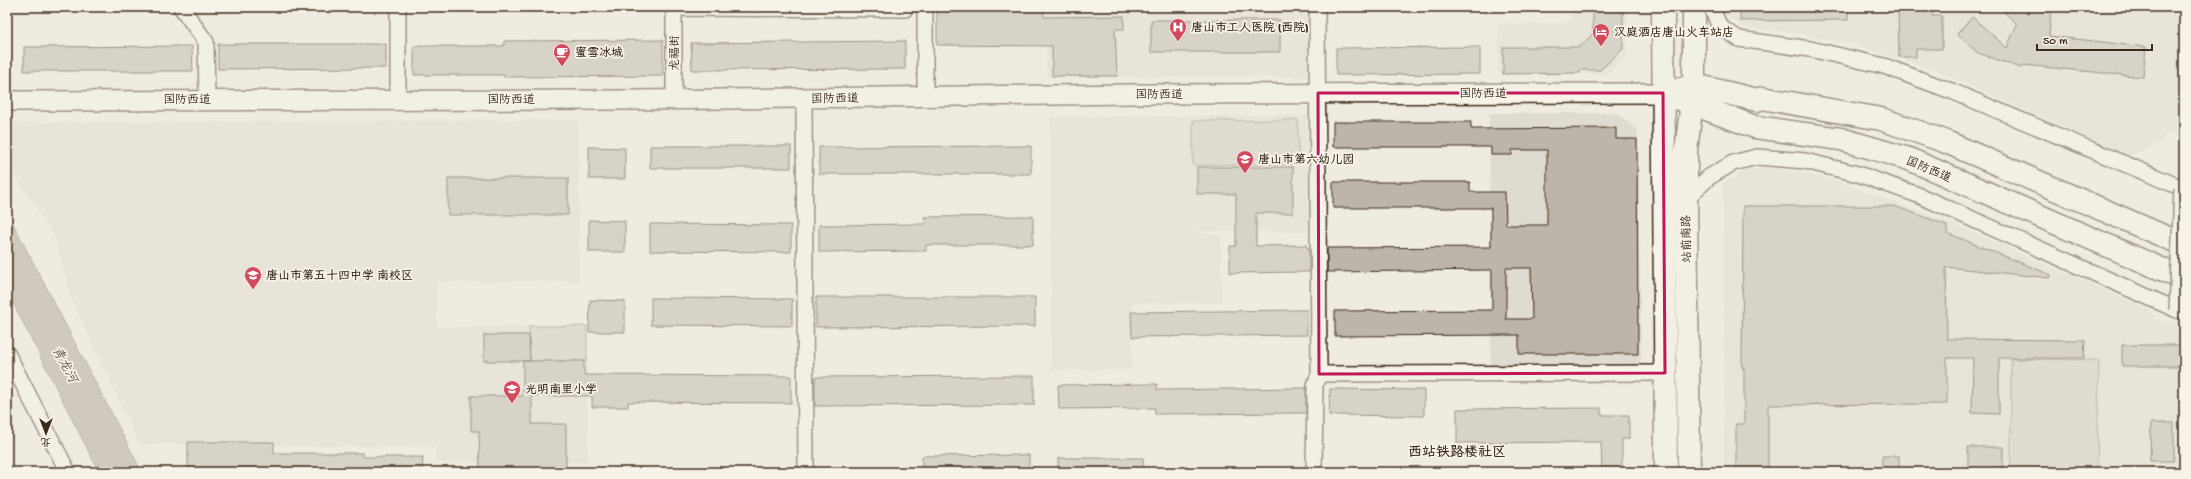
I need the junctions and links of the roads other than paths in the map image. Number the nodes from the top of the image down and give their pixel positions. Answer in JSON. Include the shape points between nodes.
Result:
{"nodes":[{"id":1,"x":181,"y":7,"type":"edge"},
{"id":2,"x":398,"y":7,"type":"edge"},
{"id":3,"x":925,"y":7,"type":"edge"},
{"id":4,"x":1317,"y":7,"type":"edge"},
{"id":5,"x":1663,"y":7,"type":"edge"},
{"id":6,"x":1694,"y":7,"type":"edge"},
{"id":7,"x":1711,"y":7,"type":"edge"},
{"id":8,"x":674,"y":8,"type":"edge"},
{"id":9,"x":778,"y":8,"type":"edge"},
{"id":10,"x":905,"y":9,"type":"dead end"},
{"id":11,"x":1318,"y":93,"type":"junction"},
{"id":12,"x":1663,"y":93,"type":"junction"},
{"id":13,"x":1693,"y":94,"type":"junction"},
{"id":14,"x":925,"y":97,"type":"junction"},
{"id":15,"x":804,"y":98,"type":"junction"},
{"id":16,"x":207,"y":99,"type":"junction"},
{"id":17,"x":398,"y":99,"type":"junction"},
{"id":18,"x":674,"y":100,"type":"junction"},
{"id":19,"x":7,"y":101,"type":"edge"},
{"id":20,"x":1686,"y":199,"type":"junction"},
{"id":21,"x":2184,"y":245,"type":"edge"},
{"id":22,"x":2184,"y":279,"type":"edge"},
{"id":23,"x":7,"y":353,"type":"edge"},
{"id":24,"x":1665,"y":373,"type":"junction"},
{"id":25,"x":1319,"y":374,"type":"junction"},
{"id":26,"x":68,"y":472,"type":"edge"},
{"id":27,"x":806,"y":472,"type":"edge"},
{"id":28,"x":1314,"y":472,"type":"edge"},
{"id":29,"x":1666,"y":472,"type":"edge"},
{"id":30,"x":1688,"y":472,"type":"edge"}],
"edges":[{"from":1,"to":16,"type":"street","via":[[206,42]]},
{"from":2,"to":17,"type":"street"},
{"from":3,"to":14,"type":"street"},
{"from":4,"to":11,"type":"street"},
{"from":5,"to":12,"type":"main road","name":"站前南路"},
{"from":6,"to":13,"type":"main road","name":"站前南路"},
{"from":7,"to":20,"type":"street","bridge":true,"via":[[1720,27],[1739,39],[1810,49],[1884,66],[1954,92],[2182,188],[2177,310],[1918,195],[1858,174],[1805,161],[1757,157],[1733,163],[1708,177]]},
{"from":8,"to":9,"type":"street"},
{"from":8,"to":18,"type":"street","name":"龙福街"},
{"from":9,"to":10,"type":"street"},
{"from":11,"to":12,"type":"street","name":"国防西道"},
{"from":11,"to":14,"type":"street","name":"国防西道"},
{"from":11,"to":25,"type":"street"},
{"from":12,"to":13,"type":"main road","name":"国防西道"},
{"from":12,"to":24,"type":"main road","name":"站前南路"},
{"from":13,"to":20,"type":"main road","name":"站前南路","via":[[1686,151]]},
{"from":13,"to":21,"type":"main road","name":"国防西道","via":[[1757,100],[1762,98],[1881,119],[1944,141]]},
{"from":13,"to":22,"type":"main road","name":"国防西道","via":[[1755,126],[1841,138],[1909,159]]},
{"from":14,"to":15,"type":"street","name":"国防西道"},
{"from":15,"to":18,"type":"street","name":"国防西道"},
{"from":15,"to":27,"type":"street"},
{"from":16,"to":17,"type":"street","name":"国防西道"},
{"from":16,"to":19,"type":"street","name":"国防西道"},
{"from":17,"to":18,"type":"street","name":"国防西道"},
{"from":20,"to":30,"type":"main road","name":"站前南路"},
{"from":23,"to":26,"type":"street"},
{"from":24,"to":25,"type":"street"},
{"from":24,"to":29,"type":"main road","name":"站前南路"},
{"from":25,"to":28,"type":"street","via":[[1315,385]]}]}
